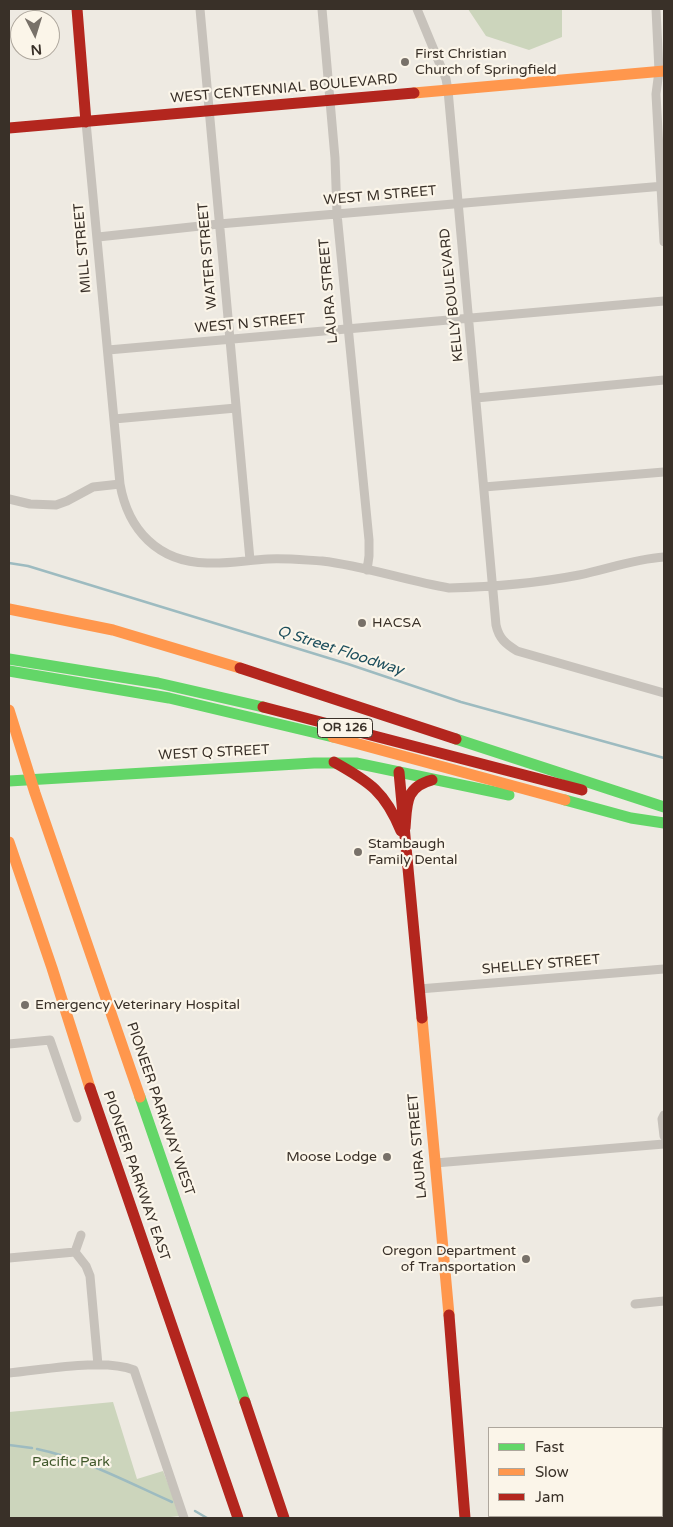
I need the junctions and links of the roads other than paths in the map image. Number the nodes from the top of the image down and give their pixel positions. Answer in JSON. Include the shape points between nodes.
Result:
{"nodes":[{"id":1,"x":77,"y":9,"type":"edge"},
{"id":2,"x":200,"y":9,"type":"edge"},
{"id":3,"x":322,"y":9,"type":"edge"},
{"id":4,"x":416,"y":9,"type":"edge"},
{"id":5,"x":656,"y":9,"type":"edge"},
{"id":6,"x":662,"y":71,"type":"edge"},
{"id":7,"x":448,"y":90,"type":"junction"},
{"id":8,"x":330,"y":100,"type":"junction"},
{"id":9,"x":210,"y":111,"type":"junction"},
{"id":10,"x":86,"y":122,"type":"junction"},
{"id":11,"x":9,"y":128,"type":"edge"},
{"id":12,"x":663,"y":186,"type":"edge"},
{"id":13,"x":457,"y":204,"type":"junction"},
{"id":14,"x":337,"y":214,"type":"junction"},
{"id":15,"x":219,"y":224,"type":"junction"},
{"id":16,"x":98,"y":237,"type":"junction"},
{"id":17,"x":664,"y":242,"type":"edge"},
{"id":18,"x":664,"y":301,"type":"edge"},
{"id":19,"x":468,"y":318,"type":"junction"},
{"id":20,"x":347,"y":329,"type":"junction"},
{"id":21,"x":230,"y":339,"type":"junction"},
{"id":22,"x":108,"y":350,"type":"junction"},
{"id":23,"x":664,"y":380,"type":"edge"},
{"id":24,"x":476,"y":398,"type":"junction"},
{"id":25,"x":236,"y":408,"type":"junction"},
{"id":26,"x":114,"y":419,"type":"junction"},
{"id":27,"x":664,"y":472,"type":"edge"},
{"id":28,"x":120,"y":484,"type":"junction"},
{"id":29,"x":484,"y":487,"type":"junction"},
{"id":30,"x":9,"y":499,"type":"edge"},
{"id":31,"x":664,"y":557,"type":"edge"},
{"id":32,"x":250,"y":560,"type":"junction"},
{"id":33,"x":367,"y":570,"type":"junction"},
{"id":34,"x":493,"y":585,"type":"junction"},
{"id":35,"x":9,"y":609,"type":"edge"},
{"id":36,"x":9,"y":659,"type":"edge"},
{"id":37,"x":9,"y":671,"type":"edge"},
{"id":38,"x":664,"y":693,"type":"edge"},
{"id":39,"x":9,"y":710,"type":"edge"},
{"id":40,"x":334,"y":762,"type":"junction"},
{"id":41,"x":399,"y":772,"type":"junction"},
{"id":42,"x":30,"y":779,"type":"junction"},
{"id":43,"x":434,"y":779,"type":"junction"},
{"id":44,"x":9,"y":781,"type":"edge"},
{"id":45,"x":664,"y":808,"type":"edge"},
{"id":46,"x":631,"y":818,"type":"junction"},
{"id":47,"x":664,"y":823,"type":"edge"},
{"id":48,"x":405,"y":828,"type":"junction"},
{"id":49,"x":9,"y":842,"type":"edge"},
{"id":50,"x":407,"y":845,"type":"junction"},
{"id":51,"x":664,"y":969,"type":"edge"},
{"id":52,"x":419,"y":989,"type":"junction"},
{"id":53,"x":9,"y":1044,"type":"edge"},
{"id":54,"x":664,"y":1115,"type":"edge"},
{"id":55,"x":77,"y":1118,"type":"dead end"},
{"id":56,"x":664,"y":1136,"type":"edge"},
{"id":57,"x":664,"y":1144,"type":"edge"},
{"id":58,"x":435,"y":1162,"type":"junction"},
{"id":59,"x":81,"y":1235,"type":"dead end"},
{"id":60,"x":75,"y":1252,"type":"junction"},
{"id":61,"x":9,"y":1258,"type":"edge"},
{"id":62,"x":664,"y":1301,"type":"edge"},
{"id":63,"x":635,"y":1304,"type":"dead end"},
{"id":64,"x":98,"y":1365,"type":"junction"},
{"id":65,"x":9,"y":1373,"type":"edge"},
{"id":66,"x":184,"y":1518,"type":"edge"},
{"id":67,"x":238,"y":1518,"type":"edge"},
{"id":68,"x":284,"y":1518,"type":"edge"},
{"id":69,"x":465,"y":1518,"type":"edge"}],
"edges":[{"from":1,"to":10,"type":"main road","name":"MILL STREET"},
{"from":2,"to":9,"type":"street","name":"WATER STREET"},
{"from":3,"to":8,"type":"street","name":"LAURA STREET"},
{"from":4,"to":7,"type":"street","name":"KELLY BOULEVARD"},
{"from":5,"to":6,"type":"street"},
{"from":6,"to":7,"type":"main road","name":"WEST CENTENNIAL BOULEVARD"},
{"from":6,"to":12,"type":"street","via":[[656,94]]},
{"from":7,"to":8,"type":"main road","name":"WEST CENTENNIAL BOULEVARD"},
{"from":7,"to":13,"type":"street","name":"KELLY BOULEVARD"},
{"from":8,"to":9,"type":"main road","name":"WEST CENTENNIAL BOULEVARD"},
{"from":8,"to":14,"type":"street","name":"LAURA STREET"},
{"from":9,"to":10,"type":"main road","name":"WEST CENTENNIAL BOULEVARD"},
{"from":9,"to":15,"type":"street","name":"WATER STREET"},
{"from":10,"to":11,"type":"main road","name":"WEST CENTENNIAL BOULEVARD"},
{"from":10,"to":16,"type":"street","name":"MILL STREET"},
{"from":12,"to":13,"type":"street","name":"WEST M STREET"},
{"from":12,"to":17,"type":"street"},
{"from":13,"to":14,"type":"street","name":"WEST M STREET"},
{"from":13,"to":19,"type":"street","name":"KELLY BOULEVARD"},
{"from":14,"to":15,"type":"street","name":"WEST M STREET"},
{"from":14,"to":20,"type":"street","name":"LAURA STREET"},
{"from":15,"to":16,"type":"street","name":"WEST M STREET"},
{"from":15,"to":21,"type":"street","name":"WATER STREET"},
{"from":16,"to":22,"type":"street","name":"MILL STREET"},
{"from":18,"to":19,"type":"street","name":"WEST N STREET"},
{"from":19,"to":20,"type":"street","name":"WEST N STREET"},
{"from":19,"to":24,"type":"street","name":"KELLY BOULEVARD"},
{"from":20,"to":21,"type":"street","name":"WEST N STREET"},
{"from":20,"to":33,"type":"street","name":"LAURA STREET","via":[[369,540]]},
{"from":21,"to":22,"type":"street","name":"WEST N STREET"},
{"from":21,"to":25,"type":"street","name":"WATER STREET"},
{"from":22,"to":26,"type":"street","name":"MILL STREET"},
{"from":23,"to":24,"type":"street"},
{"from":24,"to":29,"type":"street","name":"KELLY BOULEVARD"},
{"from":25,"to":26,"type":"street"},
{"from":25,"to":32,"type":"street","name":"WATER STREET"},
{"from":26,"to":28,"type":"street","name":"MILL STREET"},
{"from":27,"to":29,"type":"street"},
{"from":28,"to":30,"type":"street","via":[[92,487],[56,505]]},
{"from":28,"to":32,"type":"street","name":"MILL STREET","via":[[131,519],[147,540],[158,548],[195,562]]},
{"from":29,"to":34,"type":"street","name":"KELLY BOULEVARD"},
{"from":31,"to":34,"type":"street","name":"MILL STREET","via":[[632,561],[552,580]]},
{"from":32,"to":33,"type":"street","name":"MILL STREET","via":[[302,560]]},
{"from":33,"to":34,"type":"street","name":"MILL STREET","via":[[449,588]]},
{"from":34,"to":38,"type":"street","name":"KELLY BOULEVARD","via":[[498,635],[505,644],[517,651]]},
{"from":35,"to":45,"type":"main road","via":[[113,630],[237,667]]},
{"from":36,"to":45,"type":"main road","number":"OR 126","via":[[158,683],[251,704],[603,796]]},
{"from":37,"to":46,"type":"main road","number":"OR 126","via":[[169,698],[310,731]]},
{"from":39,"to":42,"type":"main road","name":"PIONEER PARKWAY WEST"},
{"from":40,"to":41,"type":"main road","name":"WEST Q STREET","via":[[372,765]]},
{"from":40,"to":42,"type":"main road","name":"WEST Q STREET"},
{"from":40,"to":50,"type":"main road","via":[[369,781],[380,791],[389,803]]},
{"from":41,"to":43,"type":"main road","name":"WEST Q STREET"},
{"from":41,"to":48,"type":"main road","name":"LAURA STREET"},
{"from":42,"to":44,"type":"main road","name":"WEST Q STREET"},
{"from":42,"to":68,"type":"main road","name":"PIONEER PARKWAY WEST"},
{"from":43,"to":46,"type":"main road","name":"WEST Q STREET"},
{"from":43,"to":48,"type":"main road","via":[[418,783],[411,790]]},
{"from":46,"to":47,"type":"main road","number":"OR 126"},
{"from":48,"to":50,"type":"main road","name":"LAURA STREET"},
{"from":49,"to":67,"type":"main road","name":"PIONEER PARKWAY EAST"},
{"from":50,"to":52,"type":"main road","name":"LAURA STREET"},
{"from":51,"to":52,"type":"street","name":"SHELLEY STREET"},
{"from":52,"to":58,"type":"main road","name":"LAURA STREET"},
{"from":53,"to":55,"type":"street","via":[[50,1040]]},
{"from":54,"to":56,"type":"street"},
{"from":57,"to":58,"type":"street"},
{"from":58,"to":69,"type":"main road","name":"LAURA STREET"},
{"from":59,"to":60,"type":"street"},
{"from":60,"to":61,"type":"street"},
{"from":60,"to":64,"type":"street","via":[[90,1276]]},
{"from":62,"to":63,"type":"street"},
{"from":64,"to":65,"type":"street"},
{"from":64,"to":66,"type":"street","via":[[121,1365],[134,1370]]}]}
